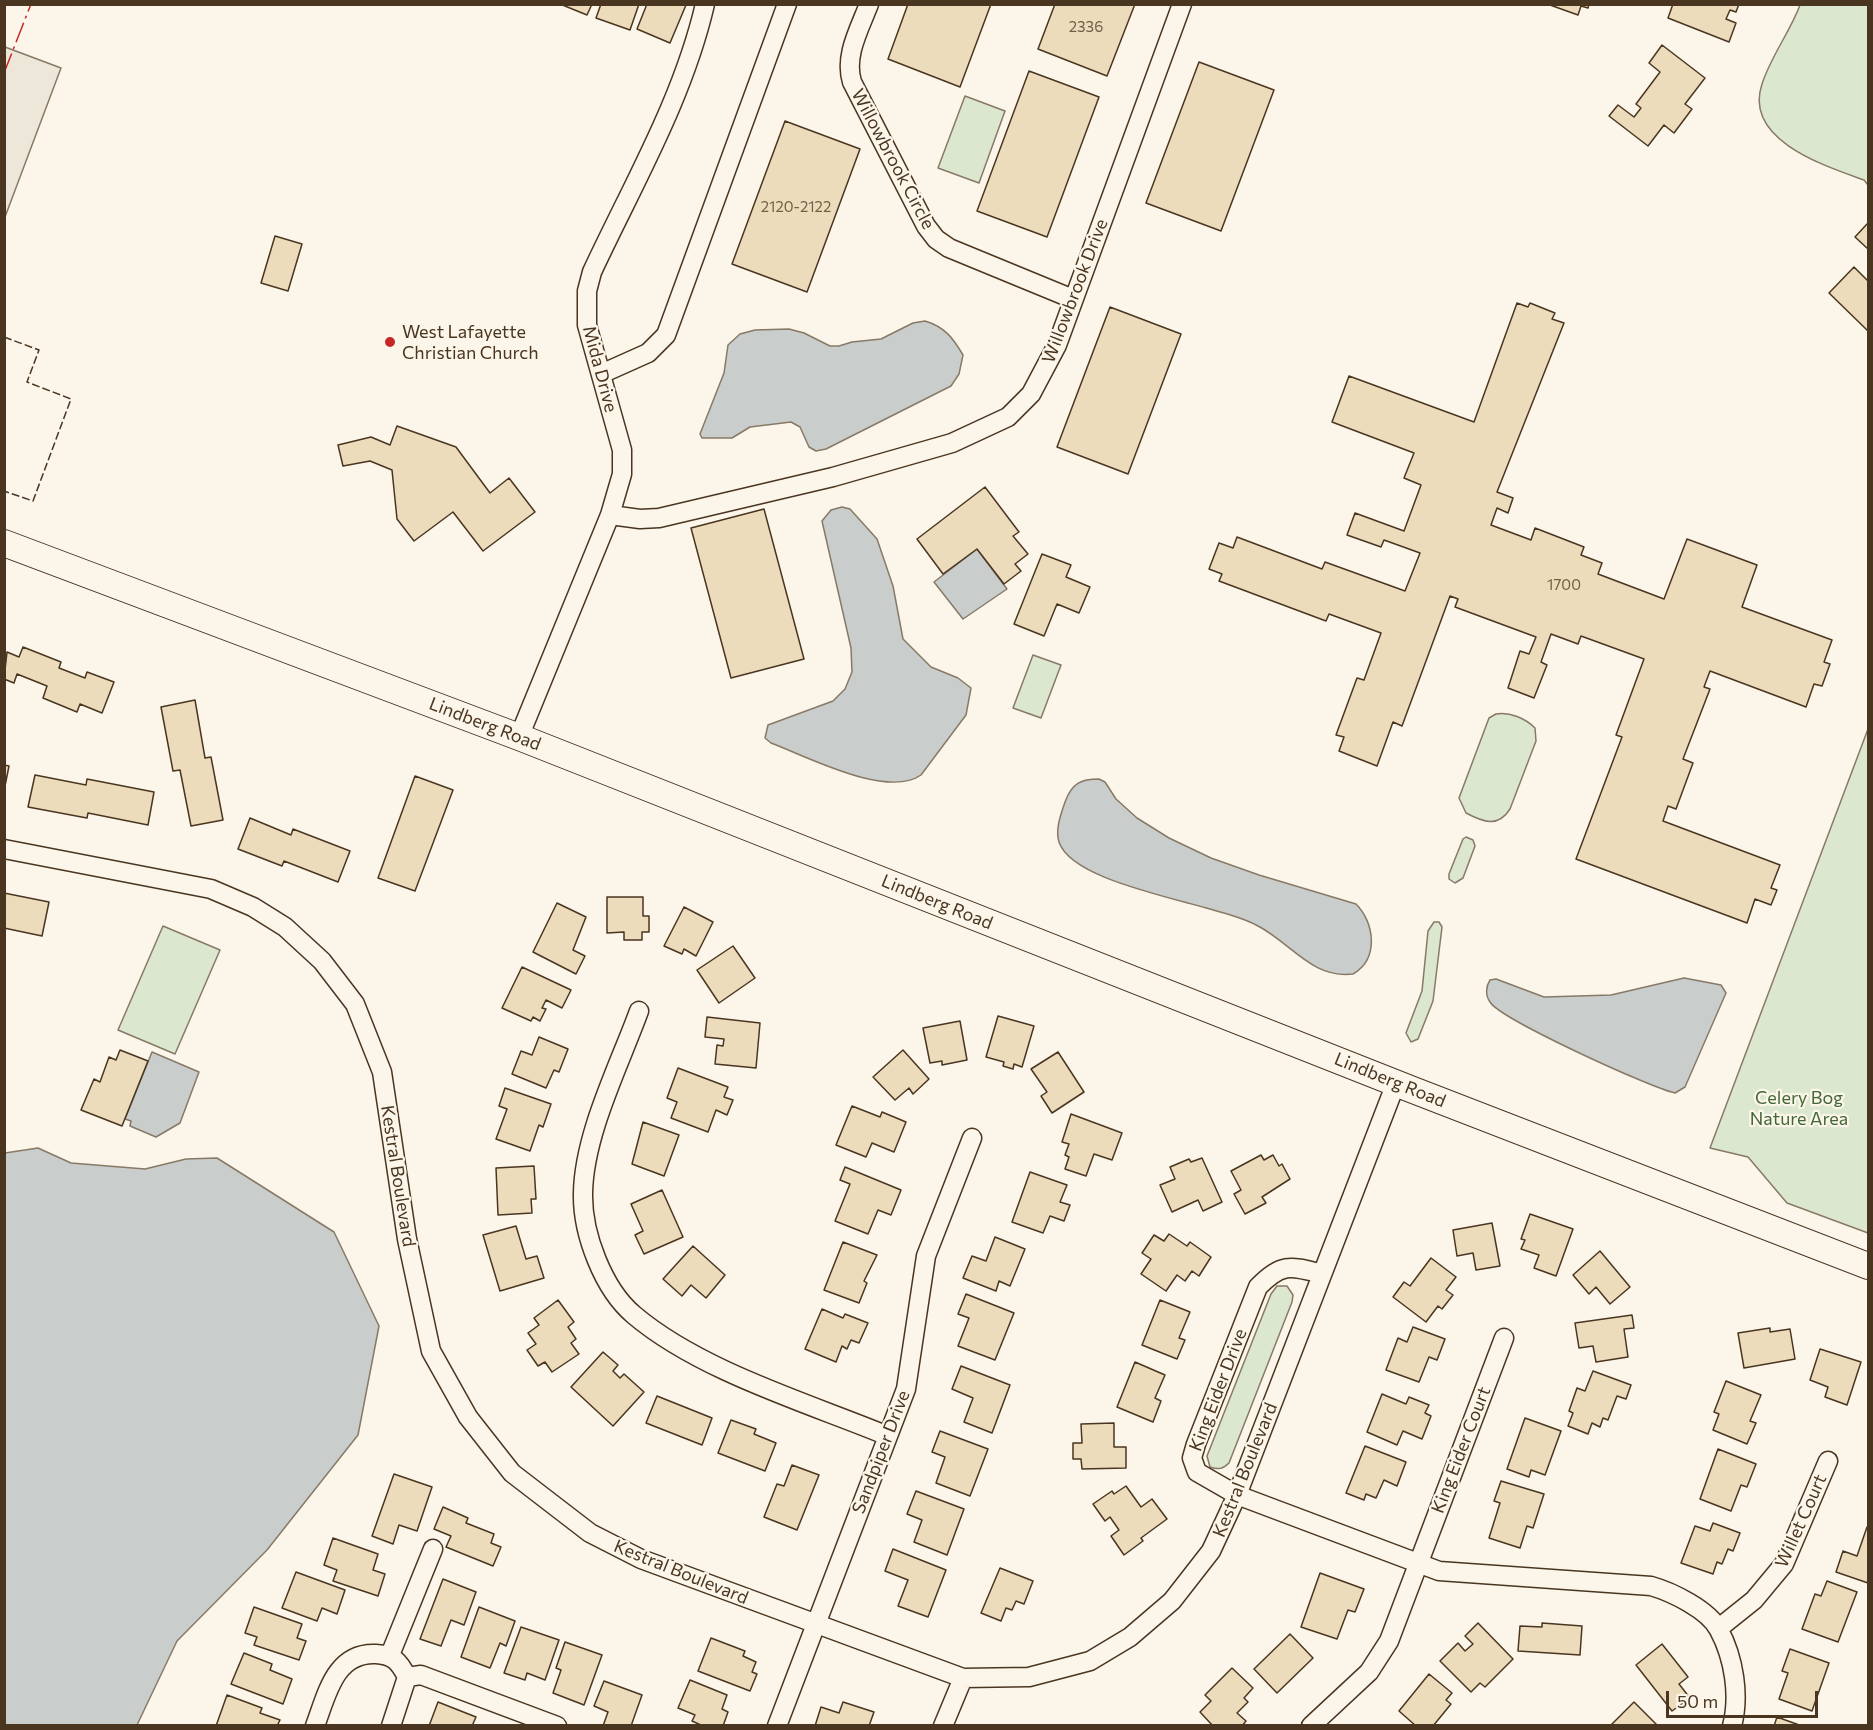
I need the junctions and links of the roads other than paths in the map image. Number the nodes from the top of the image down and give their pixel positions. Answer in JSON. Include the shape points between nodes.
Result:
{"nodes":[{"id":1,"x":705,"y":4,"type":"edge"},
{"id":2,"x":788,"y":4,"type":"edge"},
{"id":3,"x":869,"y":4,"type":"edge"},
{"id":4,"x":1182,"y":4,"type":"edge"},
{"id":5,"x":1073,"y":299,"type":"junction"},
{"id":6,"x":601,"y":374,"type":"junction"},
{"id":7,"x":610,"y":515,"type":"junction"},
{"id":8,"x":4,"y":543,"type":"edge"},
{"id":9,"x":519,"y":737,"type":"junction"},
{"id":10,"x":4,"y":849,"type":"edge"},
{"id":11,"x":639,"y":1011,"type":"dead end"},
{"id":12,"x":1396,"y":1083,"type":"junction"},
{"id":13,"x":972,"y":1138,"type":"dead end"},
{"id":14,"x":1869,"y":1266,"type":"edge"},
{"id":15,"x":1322,"y":1275,"type":"junction"},
{"id":16,"x":1504,"y":1338,"type":"dead end"},
{"id":17,"x":888,"y":1436,"type":"junction"},
{"id":18,"x":1828,"y":1461,"type":"dead end"},
{"id":19,"x":1237,"y":1495,"type":"junction"},
{"id":20,"x":433,"y":1549,"type":"dead end"},
{"id":21,"x":1417,"y":1563,"type":"junction"},
{"id":22,"x":815,"y":1624,"type":"junction"},
{"id":23,"x":1719,"y":1628,"type":"junction"},
{"id":24,"x":390,"y":1655,"type":"junction"},
{"id":25,"x":408,"y":1677,"type":"junction"},
{"id":26,"x":963,"y":1678,"type":"junction"},
{"id":27,"x":315,"y":1725,"type":"edge"},
{"id":28,"x":391,"y":1725,"type":"edge"},
{"id":29,"x":557,"y":1725,"type":"edge"},
{"id":30,"x":777,"y":1725,"type":"edge"},
{"id":31,"x":943,"y":1725,"type":"edge"},
{"id":32,"x":1311,"y":1725,"type":"edge"},
{"id":33,"x":1732,"y":1725,"type":"edge"}],
"edges":[{"from":1,"to":6,"type":"street","name":"Mida Drive","via":[[681,84],[592,272],[587,291],[587,325]]},
{"from":2,"to":6,"type":"street","via":[[666,335],[648,353]]},
{"from":3,"to":5,"type":"street","name":"Willowbrook Circle","via":[[848,68],[926,226],[949,248]]},
{"from":4,"to":5,"type":"street","name":"Willowbrook Drive"},
{"from":5,"to":7,"type":"street","name":"Willowbrook Drive","via":[[1057,345],[1031,394],[1008,417],[952,443],[833,477],[659,518]]},
{"from":6,"to":7,"type":"street","name":"Mida Drive","via":[[622,450],[622,474]]},
{"from":7,"to":9,"type":"street","name":"Mida Drive"},
{"from":8,"to":9,"type":"main road","name":"Lindberg Road"},
{"from":9,"to":12,"type":"main road","name":"Lindberg Road"},
{"from":10,"to":22,"type":"street","name":"Kestral Boulevard","via":[[212,889],[285,927],[322,961],[355,1004],[382,1072],[407,1239],[431,1351],[468,1417],[512,1473],[590,1533],[695,1581]]},
{"from":11,"to":17,"type":"street","via":[[592,1136],[582,1193],[586,1226],[604,1276],[633,1314],[703,1361]]},
{"from":12,"to":14,"type":"main road","name":"Lindberg Road"},
{"from":12,"to":15,"type":"street","name":"Kestral Boulevard"},
{"from":13,"to":17,"type":"street","name":"Sandpiper Drive","via":[[926,1256],[906,1389]]},
{"from":15,"to":19,"type":"street","name":"Kestral Boulevard"},
{"from":15,"to":19,"type":"street","name":"King Eider Drive","via":[[1291,1266],[1272,1272],[1258,1287],[1196,1444],[1192,1458],[1197,1472]]},
{"from":16,"to":21,"type":"street","name":"King Eider Court"},
{"from":17,"to":22,"type":"street","name":"Sandpiper Drive"},
{"from":18,"to":23,"type":"street","name":"Willet Court","via":[[1784,1564],[1754,1600]]},
{"from":19,"to":21,"type":"street","name":"King Eider Drive"},
{"from":19,"to":26,"type":"street","name":"Kestral Boulevard","via":[[1211,1551],[1172,1601],[1130,1637],[1090,1661],[1029,1677]]},
{"from":20,"to":24,"type":"street"},
{"from":21,"to":23,"type":"street","name":"King Eider Drive","via":[[1439,1571],[1651,1586],[1676,1593]]},
{"from":21,"to":32,"type":"street","via":[[1389,1641],[1374,1664]]},
{"from":22,"to":26,"type":"street","name":"Kestral Boulevard"},
{"from":22,"to":30,"type":"street","name":"Sandpiper Drive"},
{"from":23,"to":33,"type":"street","via":[[1736,1690]]},
{"from":24,"to":25,"type":"street"},
{"from":24,"to":27,"type":"street","via":[[357,1655],[347,1660],[334,1678]]},
{"from":25,"to":28,"type":"street"},
{"from":25,"to":29,"type":"street","via":[[421,1675]]},
{"from":26,"to":31,"type":"street"}]}
